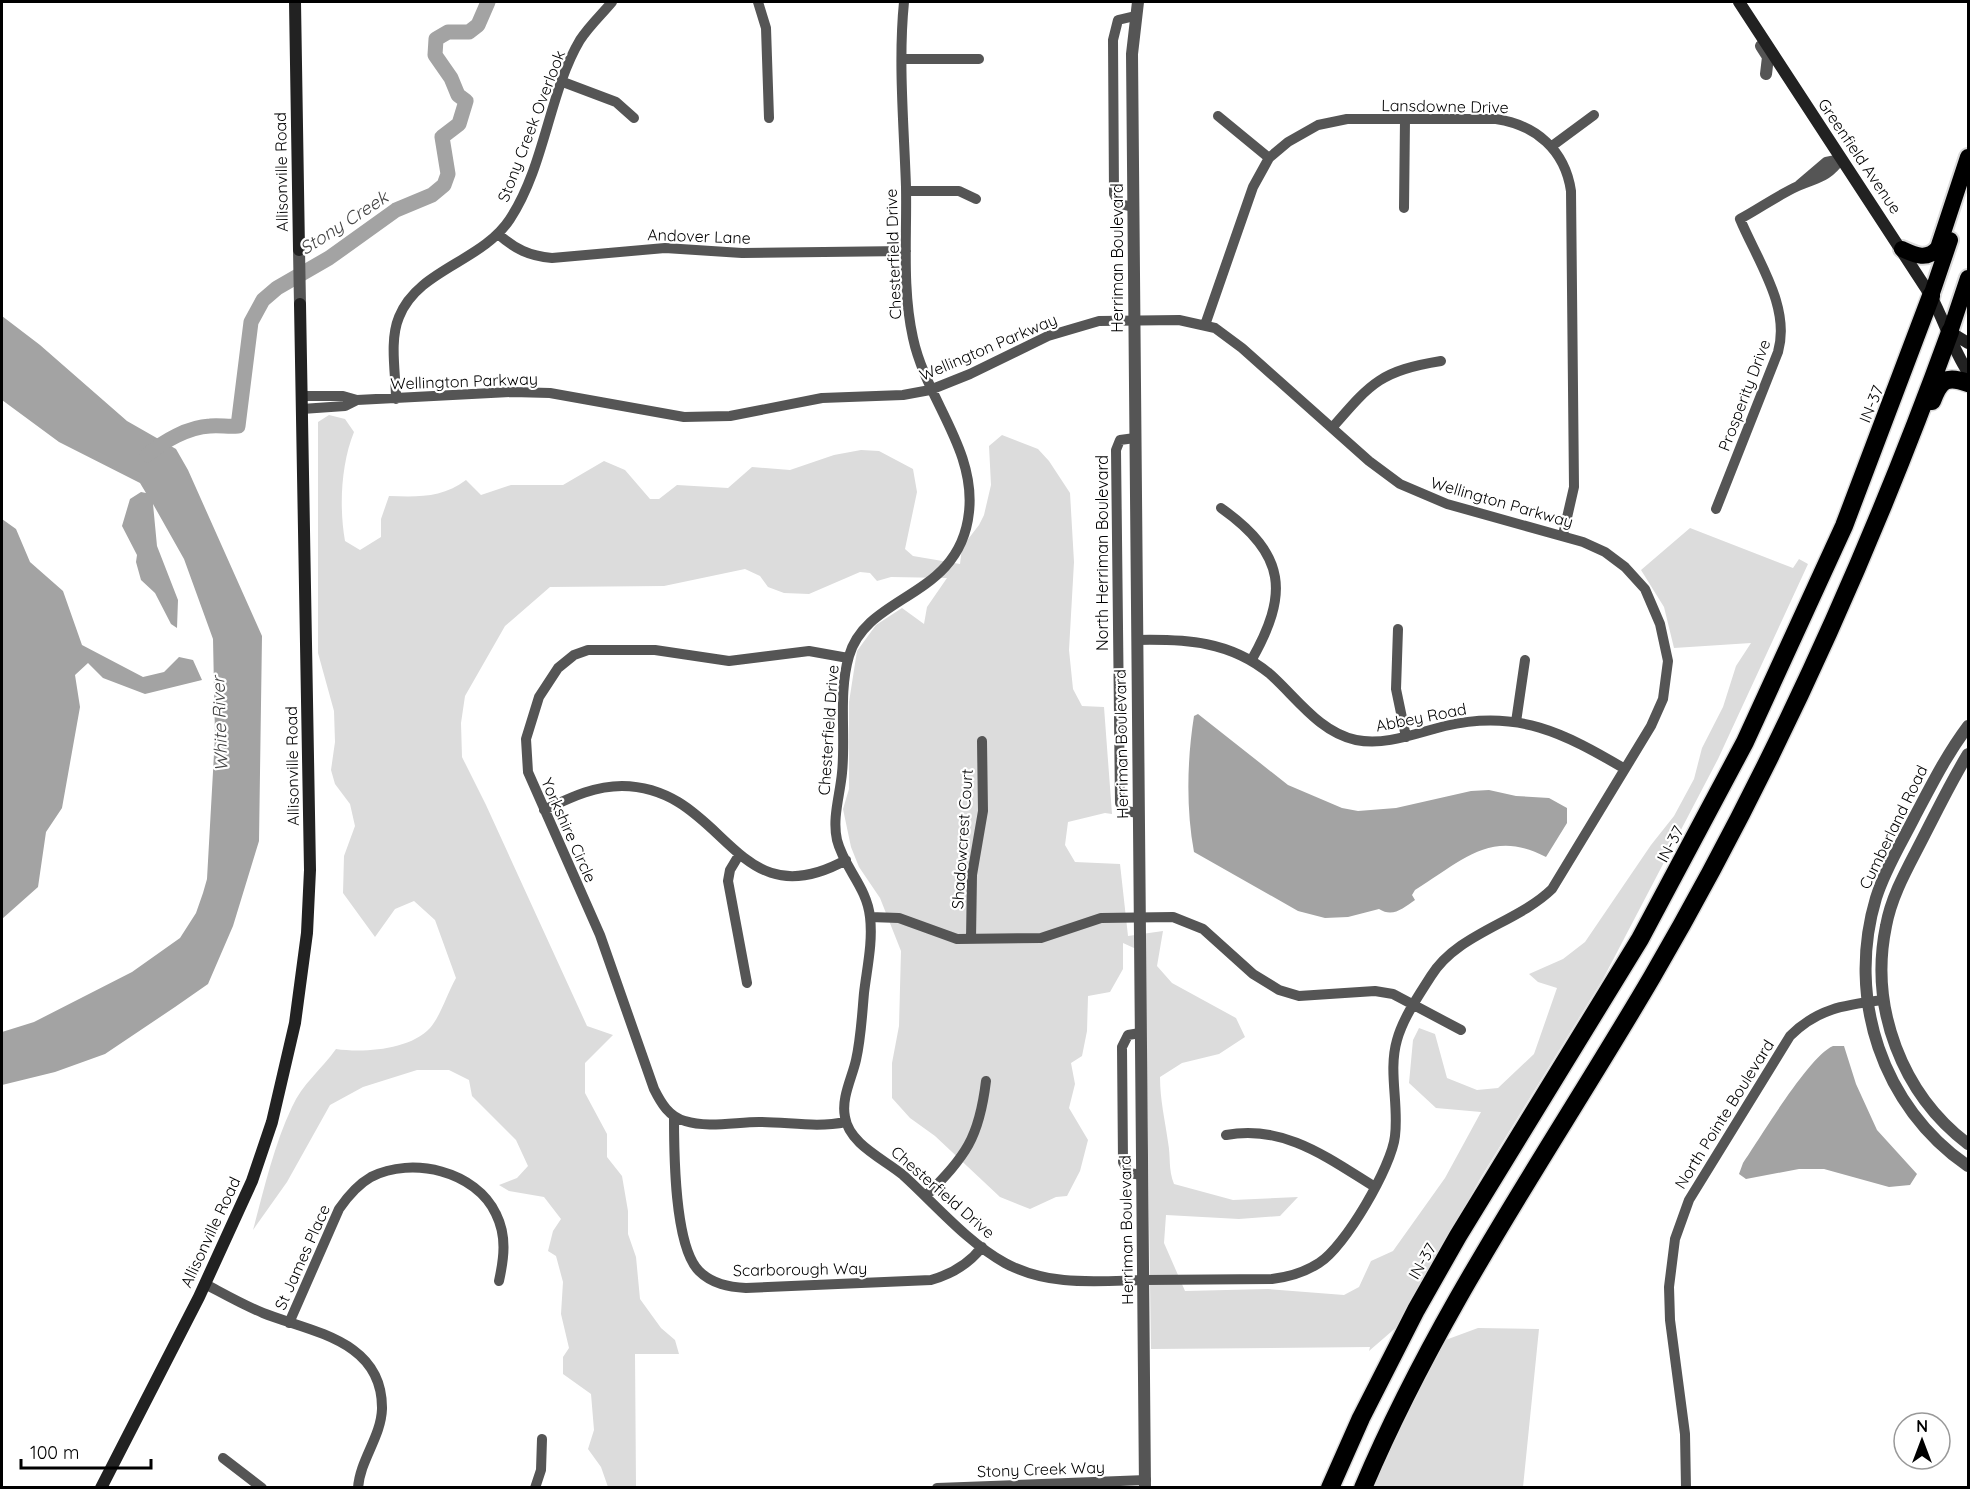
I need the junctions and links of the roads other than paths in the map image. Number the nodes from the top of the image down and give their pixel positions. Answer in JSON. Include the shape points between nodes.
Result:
{"nodes":[{"id":1,"x":295,"y":2,"type":"edge"},
{"id":2,"x":612,"y":2,"type":"edge"},
{"id":3,"x":758,"y":2,"type":"edge"},
{"id":4,"x":904,"y":2,"type":"edge"},
{"id":5,"x":1138,"y":2,"type":"edge"},
{"id":6,"x":1733,"y":2,"type":"edge"},
{"id":7,"x":1739,"y":2,"type":"edge"},
{"id":8,"x":1135,"y":16,"type":"junction"},
{"id":9,"x":903,"y":59,"type":"junction"},
{"id":10,"x":979,"y":59,"type":"dead end"},
{"id":11,"x":1766,"y":74,"type":"dead end"},
{"id":12,"x":563,"y":82,"type":"junction"},
{"id":13,"x":1594,"y":115,"type":"dead end"},
{"id":14,"x":1218,"y":116,"type":"dead end"},
{"id":15,"x":634,"y":118,"type":"dead end"},
{"id":16,"x":769,"y":118,"type":"dead end"},
{"id":17,"x":1405,"y":119,"type":"junction"},
{"id":18,"x":1552,"y":146,"type":"junction"},
{"id":19,"x":1269,"y":158,"type":"junction"},
{"id":20,"x":1968,"y":158,"type":"edge"},
{"id":21,"x":1841,"y":159,"type":"junction"},
{"id":22,"x":1968,"y":182,"type":"edge"},
{"id":23,"x":906,"y":191,"type":"junction"},
{"id":24,"x":976,"y":199,"type":"dead end"},
{"id":25,"x":1133,"y":207,"type":"junction"},
{"id":26,"x":1404,"y":208,"type":"dead end"},
{"id":27,"x":498,"y":234,"type":"junction"},
{"id":28,"x":1902,"y":249,"type":"junction"},
{"id":29,"x":299,"y":250,"type":"joint"},
{"id":30,"x":906,"y":250,"type":"junction"},
{"id":31,"x":1968,"y":278,"type":"edge"},
{"id":32,"x":1931,"y":296,"type":"junction"},
{"id":33,"x":300,"y":304,"type":"joint"},
{"id":34,"x":1134,"y":320,"type":"junction"},
{"id":35,"x":1205,"y":324,"type":"junction"},
{"id":36,"x":1950,"y":332,"type":"junction"},
{"id":37,"x":1968,"y":343,"type":"edge"},
{"id":38,"x":1441,"y":361,"type":"dead end"},
{"id":39,"x":1968,"y":372,"type":"edge"},
{"id":40,"x":1968,"y":383,"type":"edge"},
{"id":41,"x":930,"y":390,"type":"junction"},
{"id":42,"x":396,"y":399,"type":"junction"},
{"id":43,"x":302,"y":403,"type":"junction"},
{"id":44,"x":1332,"y":428,"type":"junction"},
{"id":45,"x":1135,"y":438,"type":"junction"},
{"id":46,"x":1221,"y":508,"type":"dead end"},
{"id":47,"x":1716,"y":509,"type":"dead end"},
{"id":48,"x":1563,"y":535,"type":"junction"},
{"id":49,"x":1851,"y":583,"type":"junction"},
{"id":50,"x":1398,"y":629,"type":"dead end"},
{"id":51,"x":1137,"y":640,"type":"junction"},
{"id":52,"x":848,"y":658,"type":"junction"},
{"id":53,"x":1525,"y":660,"type":"dead end"},
{"id":54,"x":1251,"y":661,"type":"junction"},
{"id":55,"x":1516,"y":722,"type":"junction"},
{"id":56,"x":1968,"y":726,"type":"edge"},
{"id":57,"x":1406,"y":737,"type":"junction"},
{"id":58,"x":982,"y":741,"type":"dead end"},
{"id":59,"x":1968,"y":754,"type":"edge"},
{"id":60,"x":1625,"y":769,"type":"junction"},
{"id":61,"x":544,"y":810,"type":"junction"},
{"id":62,"x":1138,"y":813,"type":"junction"},
{"id":63,"x":739,"y":855,"type":"junction"},
{"id":64,"x":846,"y":860,"type":"junction"},
{"id":65,"x":1139,"y":916,"type":"junction"},
{"id":66,"x":870,"y":917,"type":"junction"},
{"id":67,"x":971,"y":939,"type":"junction"},
{"id":68,"x":747,"y":983,"type":"dead end"},
{"id":69,"x":1883,"y":1000,"type":"junction"},
{"id":70,"x":1867,"y":1002,"type":"junction"},
{"id":71,"x":1415,"y":1004,"type":"junction"},
{"id":72,"x":1461,"y":1030,"type":"dead end"},
{"id":73,"x":1140,"y":1033,"type":"junction"},
{"id":74,"x":986,"y":1081,"type":"dead end"},
{"id":75,"x":675,"y":1117,"type":"junction"},
{"id":76,"x":846,"y":1122,"type":"junction"},
{"id":77,"x":1226,"y":1135,"type":"dead end"},
{"id":78,"x":1968,"y":1144,"type":"edge"},
{"id":79,"x":1968,"y":1166,"type":"edge"},
{"id":80,"x":1142,"y":1175,"type":"junction"},
{"id":81,"x":1375,"y":1187,"type":"junction"},
{"id":82,"x":926,"y":1196,"type":"junction"},
{"id":83,"x":982,"y":1247,"type":"junction"},
{"id":84,"x":1143,"y":1280,"type":"junction"},
{"id":85,"x":499,"y":1281,"type":"dead end"},
{"id":86,"x":205,"y":1284,"type":"junction"},
{"id":87,"x":290,"y":1323,"type":"junction"},
{"id":88,"x":543,"y":1439,"type":"dead end"},
{"id":89,"x":223,"y":1458,"type":"dead end"},
{"id":90,"x":1145,"y":1484,"type":"edge"},
{"id":91,"x":101,"y":1488,"type":"edge"},
{"id":92,"x":262,"y":1488,"type":"edge"},
{"id":93,"x":358,"y":1488,"type":"edge"},
{"id":94,"x":535,"y":1488,"type":"edge"},
{"id":95,"x":937,"y":1488,"type":"edge"},
{"id":96,"x":1330,"y":1488,"type":"edge"},
{"id":97,"x":1363,"y":1488,"type":"edge"},
{"id":98,"x":1686,"y":1488,"type":"edge"}],
"edges":[{"from":1,"to":29,"type":"main road","name":"Allisonville Road"},
{"from":2,"to":12,"type":"street","name":"Stony Creek Overlook","via":[[580,40]]},
{"from":3,"to":16,"type":"street","via":[[767,36]]},
{"from":4,"to":9,"type":"street","name":"Chesterfield Drive"},
{"from":5,"to":8,"type":"street","name":"Herriman Boulevard"},
{"from":6,"to":11,"type":"street","via":[[1768,57]]},
{"from":7,"to":21,"type":"main road","name":"Greenfield Avenue"},
{"from":8,"to":25,"type":"street","name":"Herriman Boulevard"},
{"from":8,"to":25,"type":"street","via":[[1118,20],[1113,40],[1114,198]]},
{"from":9,"to":10,"type":"street"},
{"from":9,"to":23,"type":"street","name":"Chesterfield Drive"},
{"from":12,"to":15,"type":"street","via":[[616,102]]},
{"from":12,"to":27,"type":"street","name":"Stony Creek Overlook","via":[[527,188]]},
{"from":13,"to":18,"type":"street"},
{"from":14,"to":19,"type":"street"},
{"from":17,"to":18,"type":"street","name":"Lansdowne Drive","via":[[1508,120],[1533,130]]},
{"from":17,"to":19,"type":"street","name":"Lansdowne Drive","via":[[1329,122],[1298,135]]},
{"from":17,"to":26,"type":"street"},
{"from":18,"to":48,"type":"street","name":"Lansdowne Drive","via":[[1563,162],[1571,191],[1574,487]]},
{"from":19,"to":35,"type":"street","name":"Lansdowne Drive","via":[[1253,187]]},
{"from":20,"to":28,"type":"highway","via":[[1938,249],[1924,256]]},
{"from":21,"to":28,"type":"main road","name":"Greenfield Avenue"},
{"from":21,"to":47,"type":"street","name":"Prosperity Drive","via":[[1817,181],[1798,186],[1740,219],[1778,305],[1782,336]]},
{"from":22,"to":32,"type":"highway","name":"IN-37"},
{"from":23,"to":24,"type":"street","via":[[959,191]]},
{"from":23,"to":30,"type":"street","name":"Chesterfield Drive"},
{"from":25,"to":34,"type":"street","name":"Herriman Boulevard"},
{"from":27,"to":30,"type":"street","name":"Andover Lane","via":[[518,250],[552,258],[665,248],[742,253]]},
{"from":27,"to":42,"type":"street","name":"Stony Creek Overlook","via":[[407,300],[395,334]]},
{"from":28,"to":32,"type":"main road","name":"Greenfield Avenue"},
{"from":29,"to":33,"type":"street","name":"Allisonville Road"},
{"from":30,"to":41,"type":"street","name":"Chesterfield Drive","via":[[910,325]]},
{"from":31,"to":36,"type":"highway"},
{"from":32,"to":36,"type":"main road","name":"Greenfield Avenue"},
{"from":32,"to":96,"type":"highway","name":"IN-37","via":[[1844,526],[1735,761],[1634,948],[1440,1268],[1379,1383]]},
{"from":33,"to":43,"type":"main road","name":"Allisonville Road"},
{"from":34,"to":35,"type":"street","name":"Wellington Parkway"},
{"from":34,"to":41,"type":"street","name":"Wellington Parkway","via":[[1099,321],[1064,329]]},
{"from":34,"to":45,"type":"street","name":"Herriman Boulevard"},
{"from":35,"to":44,"type":"street","name":"Wellington Parkway","via":[[1242,348]]},
{"from":36,"to":37,"type":"main road"},
{"from":36,"to":39,"type":"main road","name":"Greenfield Avenue"},
{"from":36,"to":49,"type":"highway"},
{"from":38,"to":44,"type":"street","via":[[1403,368],[1375,381]]},
{"from":40,"to":49,"type":"highway","via":[[1951,379],[1938,385],[1868,561]]},
{"from":41,"to":42,"type":"street","name":"Wellington Parkway","via":[[822,398],[730,416],[696,418],[550,393]]},
{"from":41,"to":52,"type":"street","name":"Chesterfield Drive","via":[[966,468],[968,519],[957,548],[937,576],[871,621],[856,639]]},
{"from":42,"to":43,"type":"street","name":"Wellington Parkway","via":[[357,400],[345,406]]},
{"from":43,"to":86,"type":"main road","name":"Allisonville Road","via":[[310,814],[306,942],[292,1037],[272,1122],[243,1203]]},
{"from":44,"to":48,"type":"street","name":"Wellington Parkway","via":[[1385,474],[1420,495]]},
{"from":45,"to":51,"type":"street","name":"Herriman Boulevard"},
{"from":45,"to":62,"type":"street","name":"North Herriman Boulevard","via":[[1120,440],[1116,450],[1120,803],[1125,811]]},
{"from":46,"to":54,"type":"street","via":[[1256,537],[1274,573],[1273,617]]},
{"from":48,"to":60,"type":"street","name":"Wellington Parkway","via":[[1605,552],[1625,567],[1645,589],[1660,624],[1668,660],[1663,699]]},
{"from":49,"to":97,"type":"highway","via":[[1786,726],[1722,852],[1652,978],[1456,1299]]},
{"from":50,"to":57,"type":"street","via":[[1396,689]]},
{"from":51,"to":54,"type":"street","name":"Abbey Road","via":[[1198,641],[1226,648]]},
{"from":51,"to":62,"type":"street","name":"Herriman Boulevard"},
{"from":52,"to":61,"type":"street","name":"Yorkshire Circle","via":[[809,651],[729,660],[618,648],[574,655],[551,674],[527,730],[528,772]]},
{"from":52,"to":64,"type":"street","name":"Chesterfield Drive","via":[[836,821],[838,846]]},
{"from":53,"to":55,"type":"street"},
{"from":54,"to":57,"type":"street","name":"Abbey Road","via":[[1316,719],[1339,734],[1373,742]]},
{"from":55,"to":57,"type":"street","name":"Abbey Road","via":[[1457,723]]},
{"from":55,"to":60,"type":"street","name":"Abbey Road","via":[[1569,736]]},
{"from":56,"to":70,"type":"street","name":"Cumberland Road","via":[[1940,769],[1876,896],[1866,947]]},
{"from":58,"to":67,"type":"street","name":"Shadowcrest Court","via":[[983,811],[972,875]]},
{"from":59,"to":69,"type":"street","name":"Cumberland Road","via":[[1890,908],[1882,955]]},
{"from":60,"to":71,"type":"street","name":"Wellington Parkway","via":[[1552,889],[1529,907],[1453,951]]},
{"from":61,"to":63,"type":"street","via":[[602,788],[651,790],[681,802],[700,816]]},
{"from":61,"to":75,"type":"street","name":"Yorkshire Circle","via":[[600,935],[654,1089]]},
{"from":62,"to":65,"type":"street","name":"Herriman Boulevard"},
{"from":63,"to":64,"type":"street","via":[[769,873],[790,878],[810,876]]},
{"from":63,"to":68,"type":"street","via":[[728,881]]},
{"from":64,"to":66,"type":"street","name":"Chesterfield Drive","via":[[861,885]]},
{"from":65,"to":67,"type":"street","via":[[1095,919],[1049,938]]},
{"from":65,"to":71,"type":"street","via":[[1173,918],[1203,929],[1268,986],[1313,996],[1384,992]]},
{"from":65,"to":73,"type":"street","name":"Herriman Boulevard"},
{"from":66,"to":67,"type":"street","via":[[899,918],[950,938]]},
{"from":66,"to":76,"type":"street","name":"Chesterfield Drive","via":[[858,1049],[845,1098]]},
{"from":69,"to":70,"type":"street","name":"North Pointe Boulevard"},
{"from":69,"to":78,"type":"street","name":"Cumberland Road","via":[[1891,1032],[1912,1082],[1940,1119]]},
{"from":70,"to":79,"type":"street","name":"Cumberland Road","via":[[1883,1064],[1901,1096],[1931,1136]]},
{"from":70,"to":98,"type":"street","name":"North Pointe Boulevard","via":[[1822,1011],[1790,1036],[1698,1183],[1681,1218],[1669,1287],[1686,1434]]},
{"from":71,"to":72,"type":"street"},
{"from":71,"to":81,"type":"street","name":"Wellington Parkway","via":[[1394,1050],[1395,1138]]},
{"from":73,"to":80,"type":"street","name":"Herriman Boulevard"},
{"from":73,"to":80,"type":"street","via":[[1128,1035],[1122,1047],[1123,1162],[1129,1173]]},
{"from":74,"to":82,"type":"street","via":[[976,1133],[961,1159]]},
{"from":75,"to":76,"type":"street","via":[[690,1122],[817,1126]]},
{"from":75,"to":83,"type":"street","name":"Scarborough Way","via":[[684,1240],[697,1269],[718,1284],[746,1288],[931,1280],[961,1267]]},
{"from":76,"to":82,"type":"street","name":"Chesterfield Drive","via":[[860,1142]]},
{"from":77,"to":81,"type":"street","via":[[1248,1131],[1293,1141]]},
{"from":80,"to":84,"type":"street","name":"Herriman Boulevard"},
{"from":81,"to":84,"type":"street","name":"Wellington Parkway","via":[[1332,1252],[1303,1271],[1272,1279]]},
{"from":82,"to":83,"type":"street","name":"Chesterfield Drive"},
{"from":83,"to":84,"type":"street","name":"Chesterfield Drive","via":[[1014,1268],[1050,1279]]},
{"from":84,"to":90,"type":"street","name":"Herriman Boulevard"},
{"from":85,"to":87,"type":"street","name":"St James Place","via":[[504,1244],[495,1212],[485,1198],[450,1174],[396,1169],[365,1181],[339,1209]]},
{"from":86,"to":87,"type":"street"},
{"from":86,"to":91,"type":"main road","name":"Allisonville Road"},
{"from":87,"to":93,"type":"street","via":[[347,1344],[364,1360],[377,1381],[381,1419]]},
{"from":88,"to":94,"type":"street","via":[[541,1470]]},
{"from":89,"to":92,"type":"street"},
{"from":90,"to":95,"type":"street","name":"Stony Creek Way"}]}
